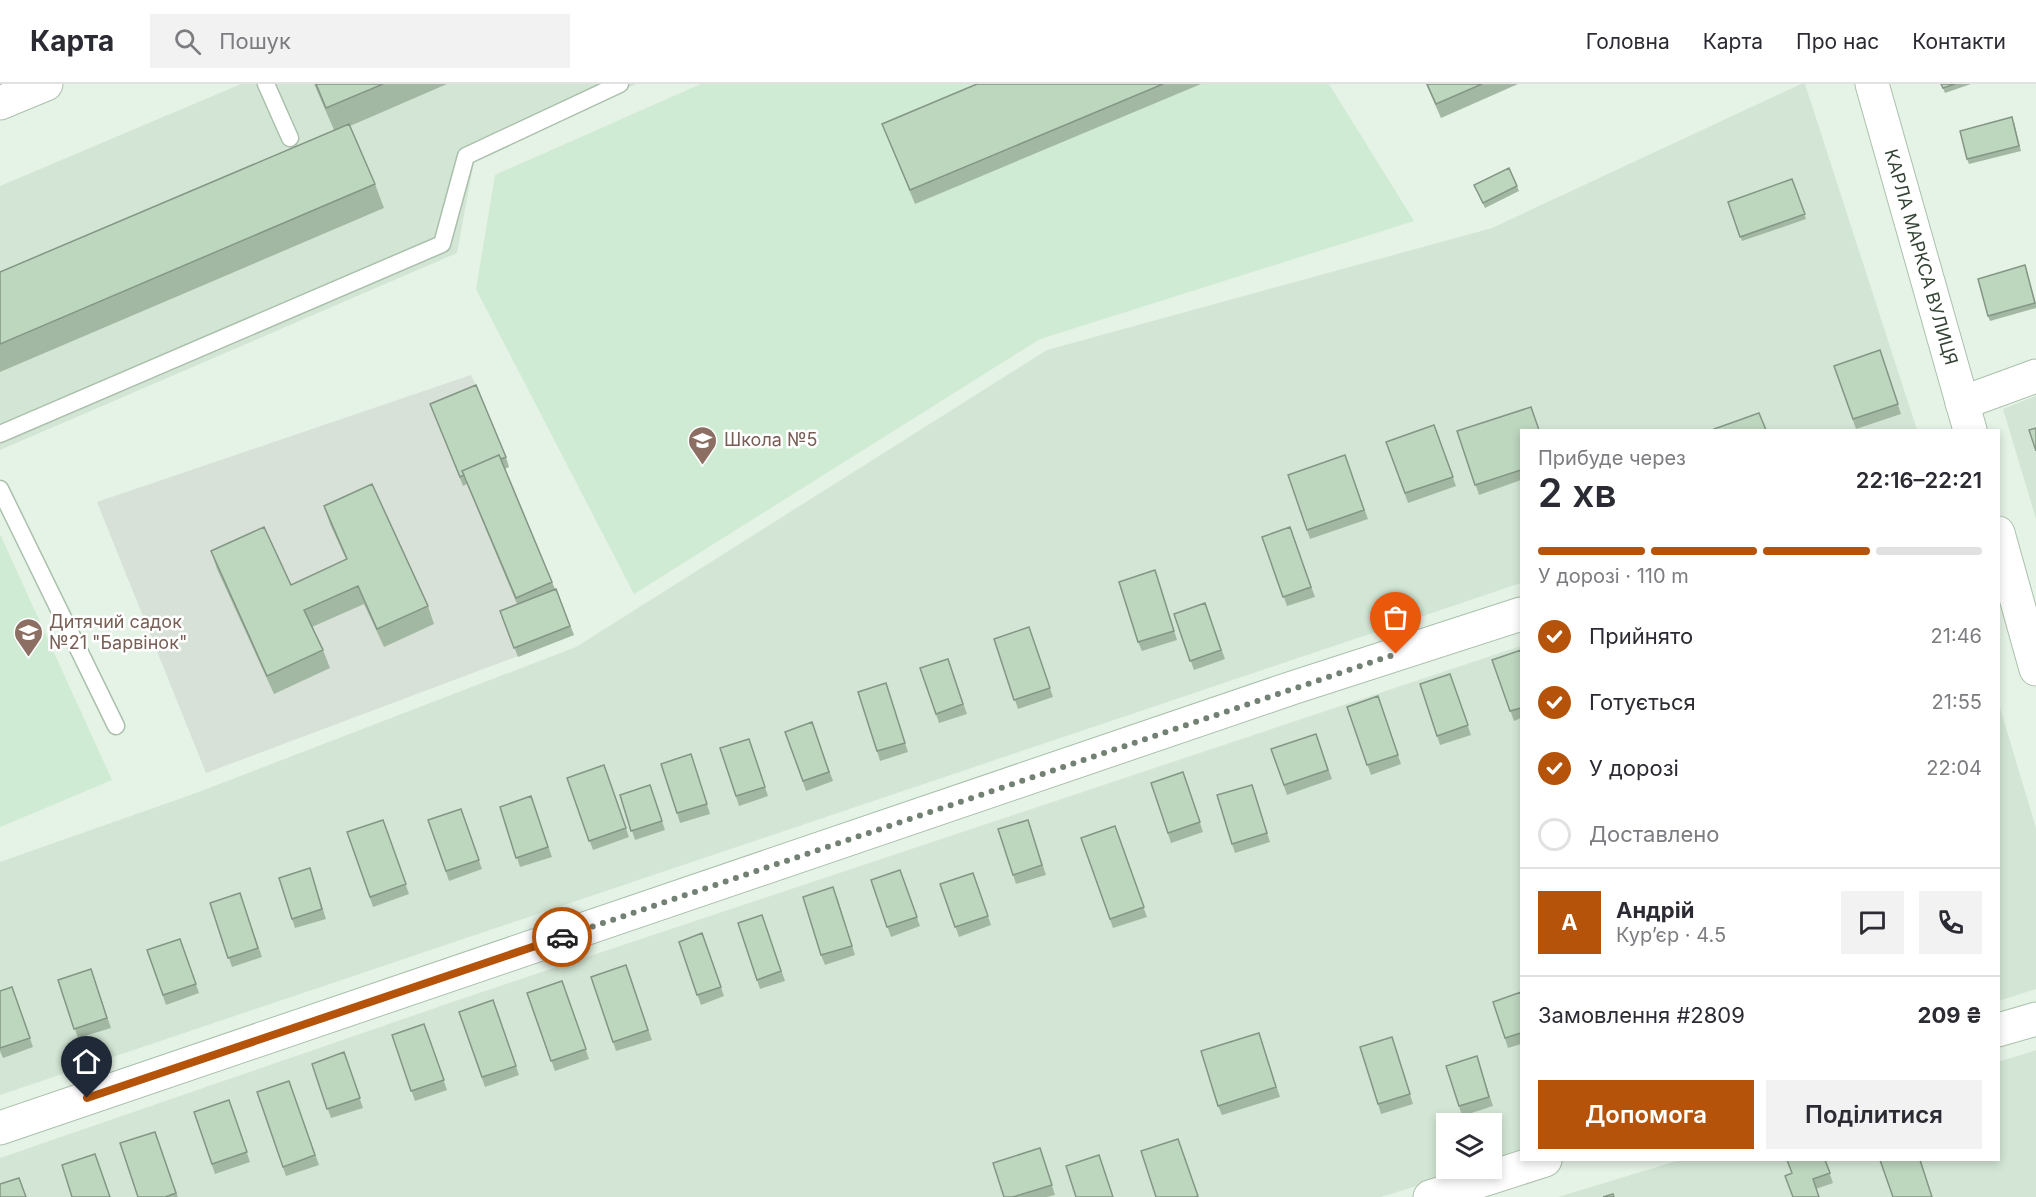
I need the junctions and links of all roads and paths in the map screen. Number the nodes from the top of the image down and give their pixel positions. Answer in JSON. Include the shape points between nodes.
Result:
{"nodes":[{"id":1,"x":46,"y":84,"type":"edge"},
{"id":2,"x":266,"y":84,"type":"edge"},
{"id":3,"x":620,"y":84,"type":"edge"},
{"id":4,"x":1872,"y":84,"type":"edge"},
{"id":5,"x":0,"y":103,"type":"edge"},
{"id":6,"x":290,"y":138,"type":"dead end"},
{"id":7,"x":2036,"y":376,"type":"edge"},
{"id":8,"x":1966,"y":417,"type":"edge"},
{"id":9,"x":0,"y":434,"type":"edge"},
{"id":10,"x":0,"y":489,"type":"edge"},
{"id":11,"x":2000,"y":539,"type":"edge"},
{"id":12,"x":1520,"y":614,"type":"edge"},
{"id":13,"x":2036,"y":669,"type":"edge"},
{"id":14,"x":116,"y":726,"type":"dead end"},
{"id":15,"x":2036,"y":1019,"type":"edge"},
{"id":16,"x":2000,"y":1029,"type":"edge"},
{"id":17,"x":0,"y":1128,"type":"edge"},
{"id":18,"x":1542,"y":1161,"type":"edge"},
{"id":19,"x":1430,"y":1197,"type":"edge"}],
"edges":[{"from":1,"to":5,"type":"street"},
{"from":2,"to":6,"type":"lane"},
{"from":3,"to":9,"type":"lane","via":[[466,156],[442,243]]},
{"from":4,"to":8,"type":"street","name":"КАРЛА МАРКСА ВУЛИЦЯ"},
{"from":7,"to":8,"type":"street"},
{"from":10,"to":14,"type":"lane"},
{"from":11,"to":13,"type":"street"},
{"from":12,"to":17,"type":"street","via":[[1292,688]]},
{"from":15,"to":16,"type":"street"},
{"from":18,"to":19,"type":"street"}]}
